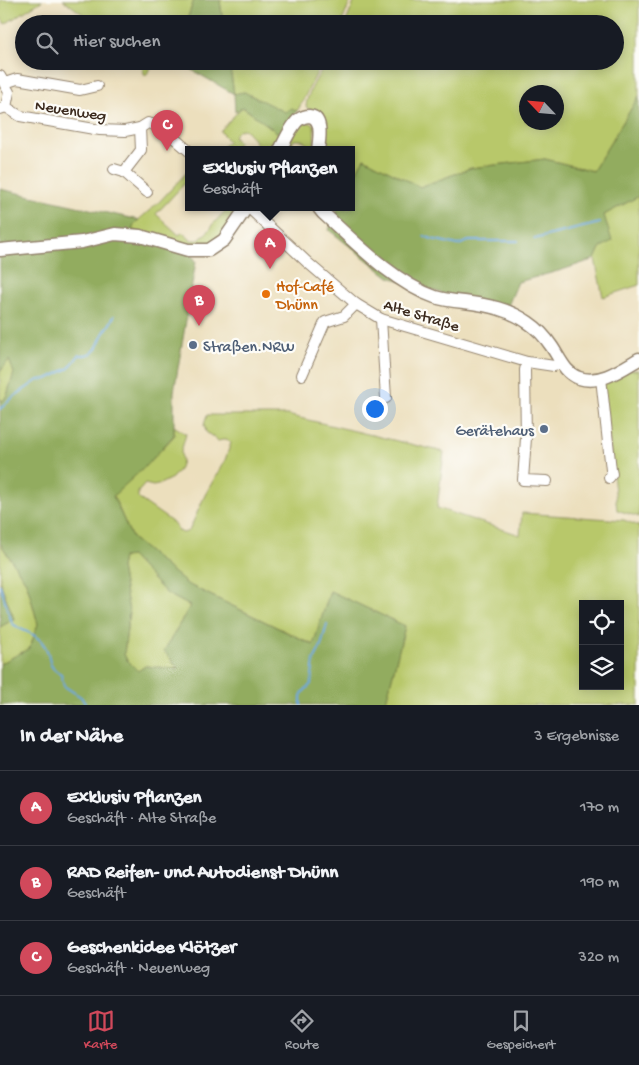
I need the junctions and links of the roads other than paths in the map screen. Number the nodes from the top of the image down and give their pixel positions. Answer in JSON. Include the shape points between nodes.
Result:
{"nodes":[{"id":1,"x":3,"y":79,"type":"edge"},
{"id":2,"x":97,"y":86,"type":"dead end"},
{"id":3,"x":3,"y":108,"type":"edge"},
{"id":4,"x":140,"y":128,"type":"junction"},
{"id":5,"x":282,"y":146,"type":"edge"},
{"id":6,"x":318,"y":146,"type":"edge"},
{"id":7,"x":185,"y":148,"type":"edge"},
{"id":8,"x":148,"y":192,"type":"dead end"},
{"id":9,"x":245,"y":211,"type":"edge"},
{"id":10,"x":250,"y":211,"type":"edge"},
{"id":11,"x":321,"y":211,"type":"edge"},
{"id":12,"x":0,"y":250,"type":"edge"},
{"id":13,"x":356,"y":304,"type":"junction"},
{"id":14,"x":381,"y":319,"type":"junction"},
{"id":15,"x":527,"y":362,"type":"junction"},
{"id":16,"x":562,"y":363,"type":"junction"},
{"id":17,"x":636,"y":364,"type":"edge"},
{"id":18,"x":302,"y":375,"type":"dead end"},
{"id":19,"x":601,"y":378,"type":"junction"},
{"id":20,"x":386,"y":398,"type":"dead end"},
{"id":21,"x":609,"y":478,"type":"dead end"},
{"id":22,"x":547,"y":480,"type":"dead end"}],
"edges":[{"from":1,"to":2,"type":"street","via":[[80,90]]},
{"from":1,"to":3,"type":"street","via":[[9,92]]},
{"from":3,"to":4,"type":"street","name":"Neuenweg","via":[[20,116],[100,130]]},
{"from":4,"to":7,"type":"street","name":"Neuenweg","via":[[148,123],[158,126]]},
{"from":4,"to":8,"type":"street","via":[[141,150],[119,170]]},
{"from":5,"to":6,"type":"main road","via":[[298,121],[309,116],[315,119],[320,129]]},
{"from":9,"to":12,"type":"main road","via":[[220,244],[202,251],[182,249],[136,235],[115,234],[82,242]]},
{"from":10,"to":13,"type":"street","name":"Alte Straße"},
{"from":11,"to":16,"type":"main road","via":[[381,264],[425,293],[444,300],[494,307],[516,315],[539,331]]},
{"from":13,"to":14,"type":"street","name":"Alte Straße"},
{"from":13,"to":18,"type":"street","via":[[344,316],[324,322]]},
{"from":14,"to":15,"type":"street","name":"Alte Straße"},
{"from":14,"to":20,"type":"street"},
{"from":15,"to":16,"type":"street","name":"Alte Straße","via":[[554,366]]},
{"from":15,"to":22,"type":"street","via":[[524,480]]},
{"from":16,"to":19,"type":"main road","via":[[568,372],[580,378]]},
{"from":17,"to":19,"type":"main road"},
{"from":19,"to":21,"type":"street","via":[[612,474]]}]}
